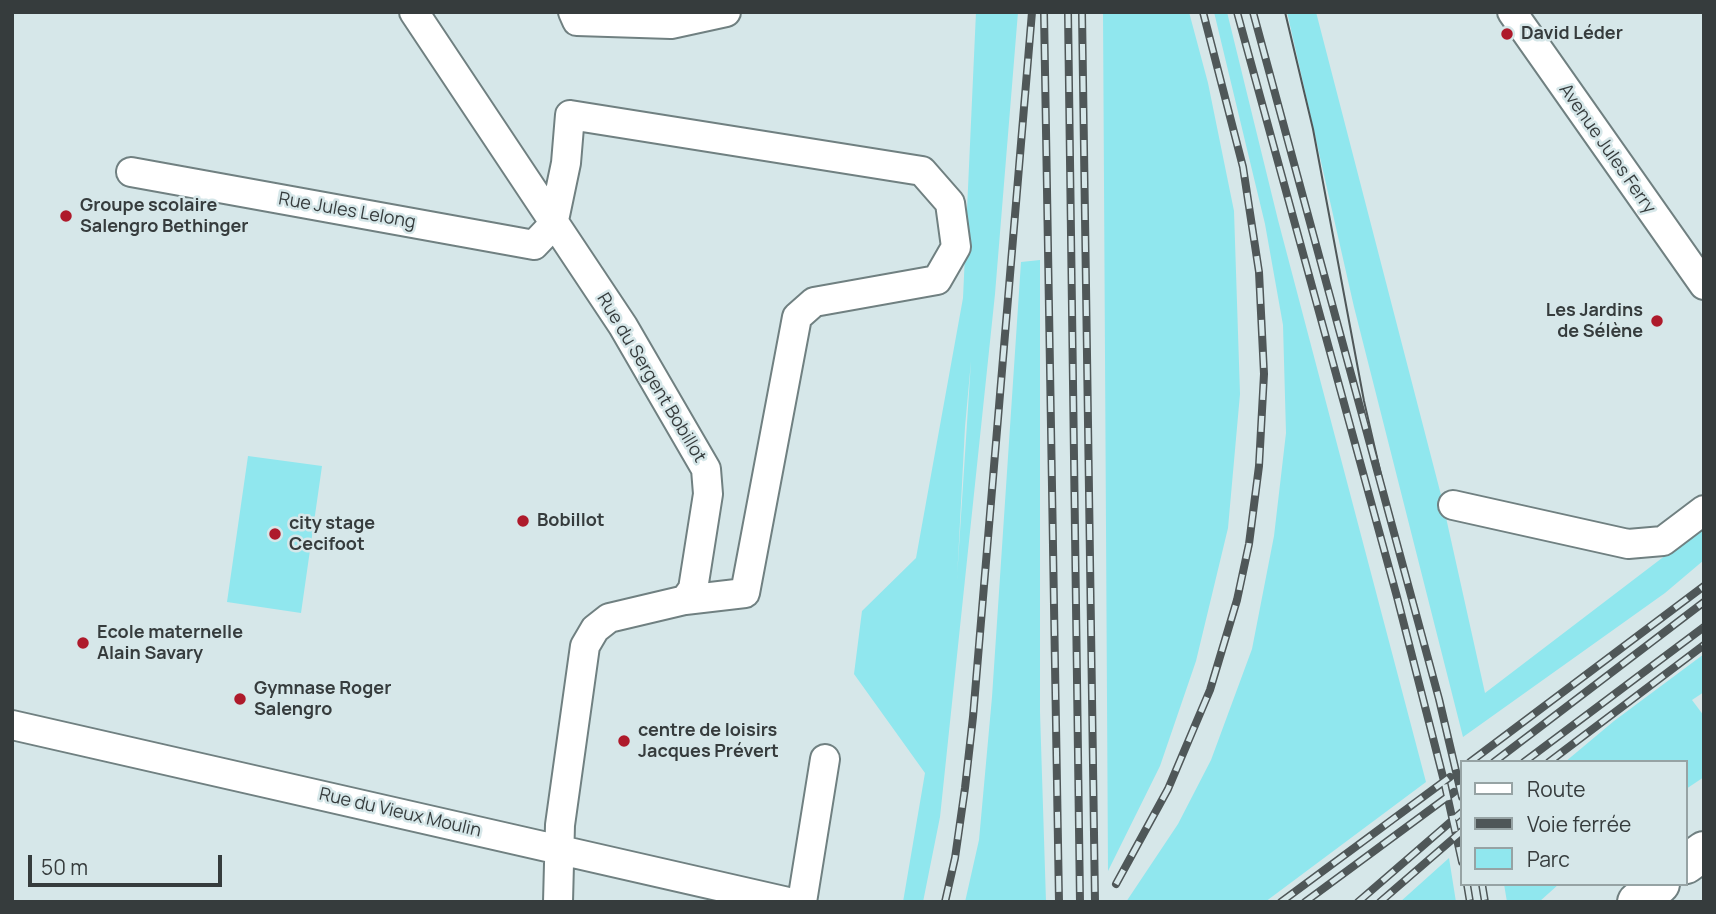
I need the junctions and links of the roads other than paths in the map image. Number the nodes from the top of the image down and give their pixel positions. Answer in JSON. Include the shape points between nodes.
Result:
{"nodes":[{"id":1,"x":414,"y":12,"type":"edge"},
{"id":2,"x":573,"y":12,"type":"edge"},
{"id":3,"x":726,"y":12,"type":"edge"},
{"id":4,"x":1512,"y":12,"type":"edge"},
{"id":5,"x":131,"y":172,"type":"dead end"},
{"id":6,"x":553,"y":225,"type":"junction"},
{"id":7,"x":1703,"y":281,"type":"edge"},
{"id":8,"x":1453,"y":505,"type":"dead end"},
{"id":9,"x":1704,"y":510,"type":"edge"},
{"id":10,"x":685,"y":600,"type":"junction"},
{"id":11,"x":12,"y":725,"type":"edge"},
{"id":12,"x":825,"y":759,"type":"dead end"},
{"id":13,"x":559,"y":849,"type":"junction"},
{"id":14,"x":1704,"y":851,"type":"edge"},
{"id":15,"x":1688,"y":863,"type":"edge"},
{"id":16,"x":1657,"y":886,"type":"edge"},
{"id":17,"x":558,"y":902,"type":"edge"},
{"id":18,"x":788,"y":902,"type":"edge"},
{"id":19,"x":802,"y":902,"type":"edge"},
{"id":20,"x":1637,"y":902,"type":"edge"}],
"edges":[{"from":1,"to":6,"type":"street","name":"Rue du Sergent Bobillot"},
{"from":2,"to":3,"type":"street","via":[[577,21],[671,24]]},
{"from":4,"to":7,"type":"street","name":"Avenue Jules Ferry"},
{"from":5,"to":6,"type":"street","name":"Rue Jules Lelong","via":[[534,245]]},
{"from":6,"to":10,"type":"street","name":"Rue du Sergent Bobillot","via":[[623,326],[706,469],[708,495],[694,589]]},
{"from":6,"to":10,"type":"street","via":[[570,115],[922,171],[950,203],[956,247],[937,281],[814,302],[797,317],[745,593]]},
{"from":8,"to":9,"type":"street","via":[[1628,544],[1663,541]]},
{"from":10,"to":13,"type":"street","via":[[609,618],[585,646]]},
{"from":11,"to":13,"type":"street","name":"Rue du Vieux Moulin"},
{"from":12,"to":19,"type":"street"},
{"from":13,"to":17,"type":"street"},
{"from":13,"to":18,"type":"street","name":"Rue du Vieux Moulin"},
{"from":14,"to":15,"type":"highway"},
{"from":16,"to":20,"type":"highway"}]}
